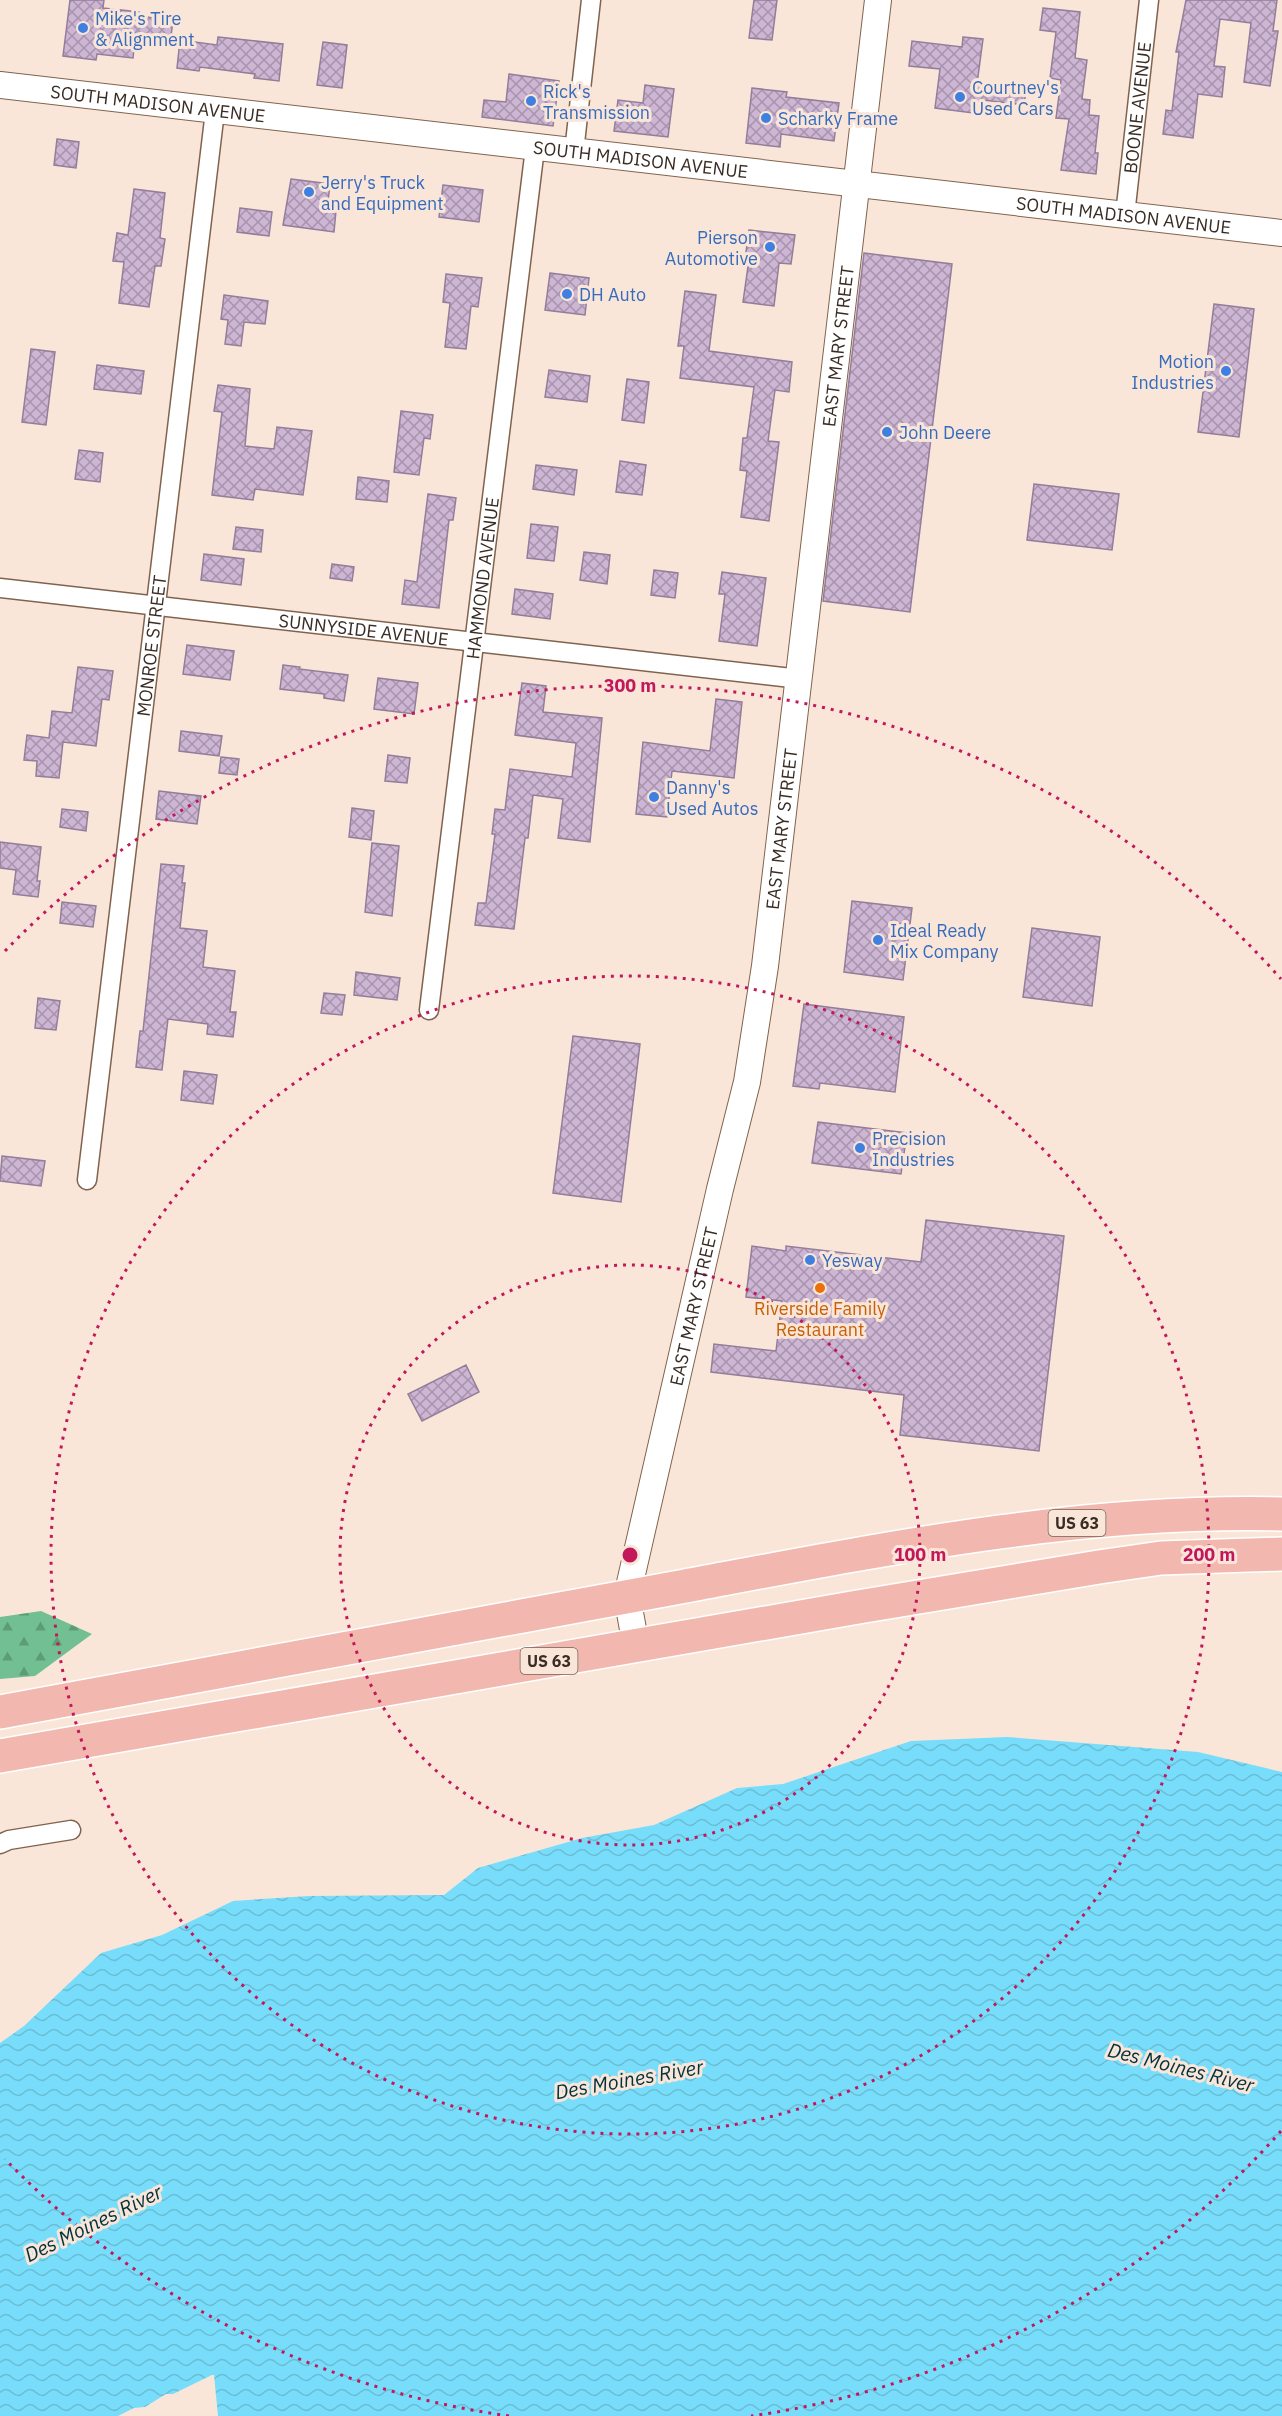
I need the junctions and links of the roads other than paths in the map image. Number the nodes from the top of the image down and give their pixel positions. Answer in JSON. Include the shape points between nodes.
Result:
{"nodes":[{"id":1,"x":591,"y":0,"type":"edge"},
{"id":2,"x":878,"y":0,"type":"edge"},
{"id":3,"x":1149,"y":0,"type":"edge"},
{"id":4,"x":0,"y":85,"type":"edge"},
{"id":5,"x":215,"y":111,"type":"junction"},
{"id":6,"x":535,"y":148,"type":"junction"},
{"id":7,"x":574,"y":152,"type":"junction"},
{"id":8,"x":856,"y":185,"type":"junction"},
{"id":9,"x":1125,"y":215,"type":"junction"},
{"id":10,"x":1282,"y":233,"type":"edge"},
{"id":11,"x":0,"y":588,"type":"edge"},
{"id":12,"x":156,"y":606,"type":"junction"},
{"id":13,"x":475,"y":642,"type":"junction"},
{"id":14,"x":800,"y":679,"type":"junction"},
{"id":15,"x":429,"y":1010,"type":"dead end"},
{"id":16,"x":87,"y":1180,"type":"dead end"},
{"id":17,"x":1282,"y":1514,"type":"edge"},
{"id":18,"x":1282,"y":1554,"type":"edge"},
{"id":19,"x":627,"y":1596,"type":"junction"},
{"id":20,"x":636,"y":1646,"type":"junction"},
{"id":21,"x":0,"y":1712,"type":"edge"},
{"id":22,"x":0,"y":1756,"type":"edge"},
{"id":23,"x":71,"y":1830,"type":"dead end"},
{"id":24,"x":0,"y":1844,"type":"edge"}],
"edges":[{"from":1,"to":7,"type":"street"},
{"from":2,"to":8,"type":"main road","name":"EAST MARY STREET"},
{"from":3,"to":9,"type":"street","name":"BOONE AVENUE"},
{"from":4,"to":5,"type":"main road","name":"SOUTH MADISON AVENUE"},
{"from":5,"to":6,"type":"main road","name":"SOUTH MADISON AVENUE"},
{"from":5,"to":12,"type":"street","name":"MONROE STREET"},
{"from":6,"to":7,"type":"main road","name":"SOUTH MADISON AVENUE"},
{"from":6,"to":13,"type":"street","name":"HAMMOND AVENUE"},
{"from":7,"to":8,"type":"main road","name":"SOUTH MADISON AVENUE"},
{"from":8,"to":9,"type":"main road","name":"SOUTH MADISON AVENUE"},
{"from":8,"to":14,"type":"main road","name":"EAST MARY STREET"},
{"from":9,"to":10,"type":"main road","name":"SOUTH MADISON AVENUE"},
{"from":11,"to":12,"type":"street","name":"SUNNYSIDE AVENUE"},
{"from":12,"to":13,"type":"street","name":"SUNNYSIDE AVENUE"},
{"from":12,"to":16,"type":"street","name":"MONROE STREET"},
{"from":13,"to":14,"type":"street","name":"SUNNYSIDE AVENUE"},
{"from":13,"to":15,"type":"street","name":"HAMMOND AVENUE"},
{"from":14,"to":19,"type":"main road","name":"EAST MARY STREET","via":[[747,1082]]},
{"from":17,"to":19,"type":"highway","number":"US 63","via":[[1142,1516],[1035,1528],[873,1551]]},
{"from":18,"to":20,"type":"highway","number":"US 63","via":[[1161,1558]]},
{"from":19,"to":20,"type":"main road","name":"EAST MARY STREET"},
{"from":19,"to":21,"type":"highway","number":"US 63"},
{"from":20,"to":22,"type":"highway","number":"US 63"},
{"from":23,"to":24,"type":"street"}]}
